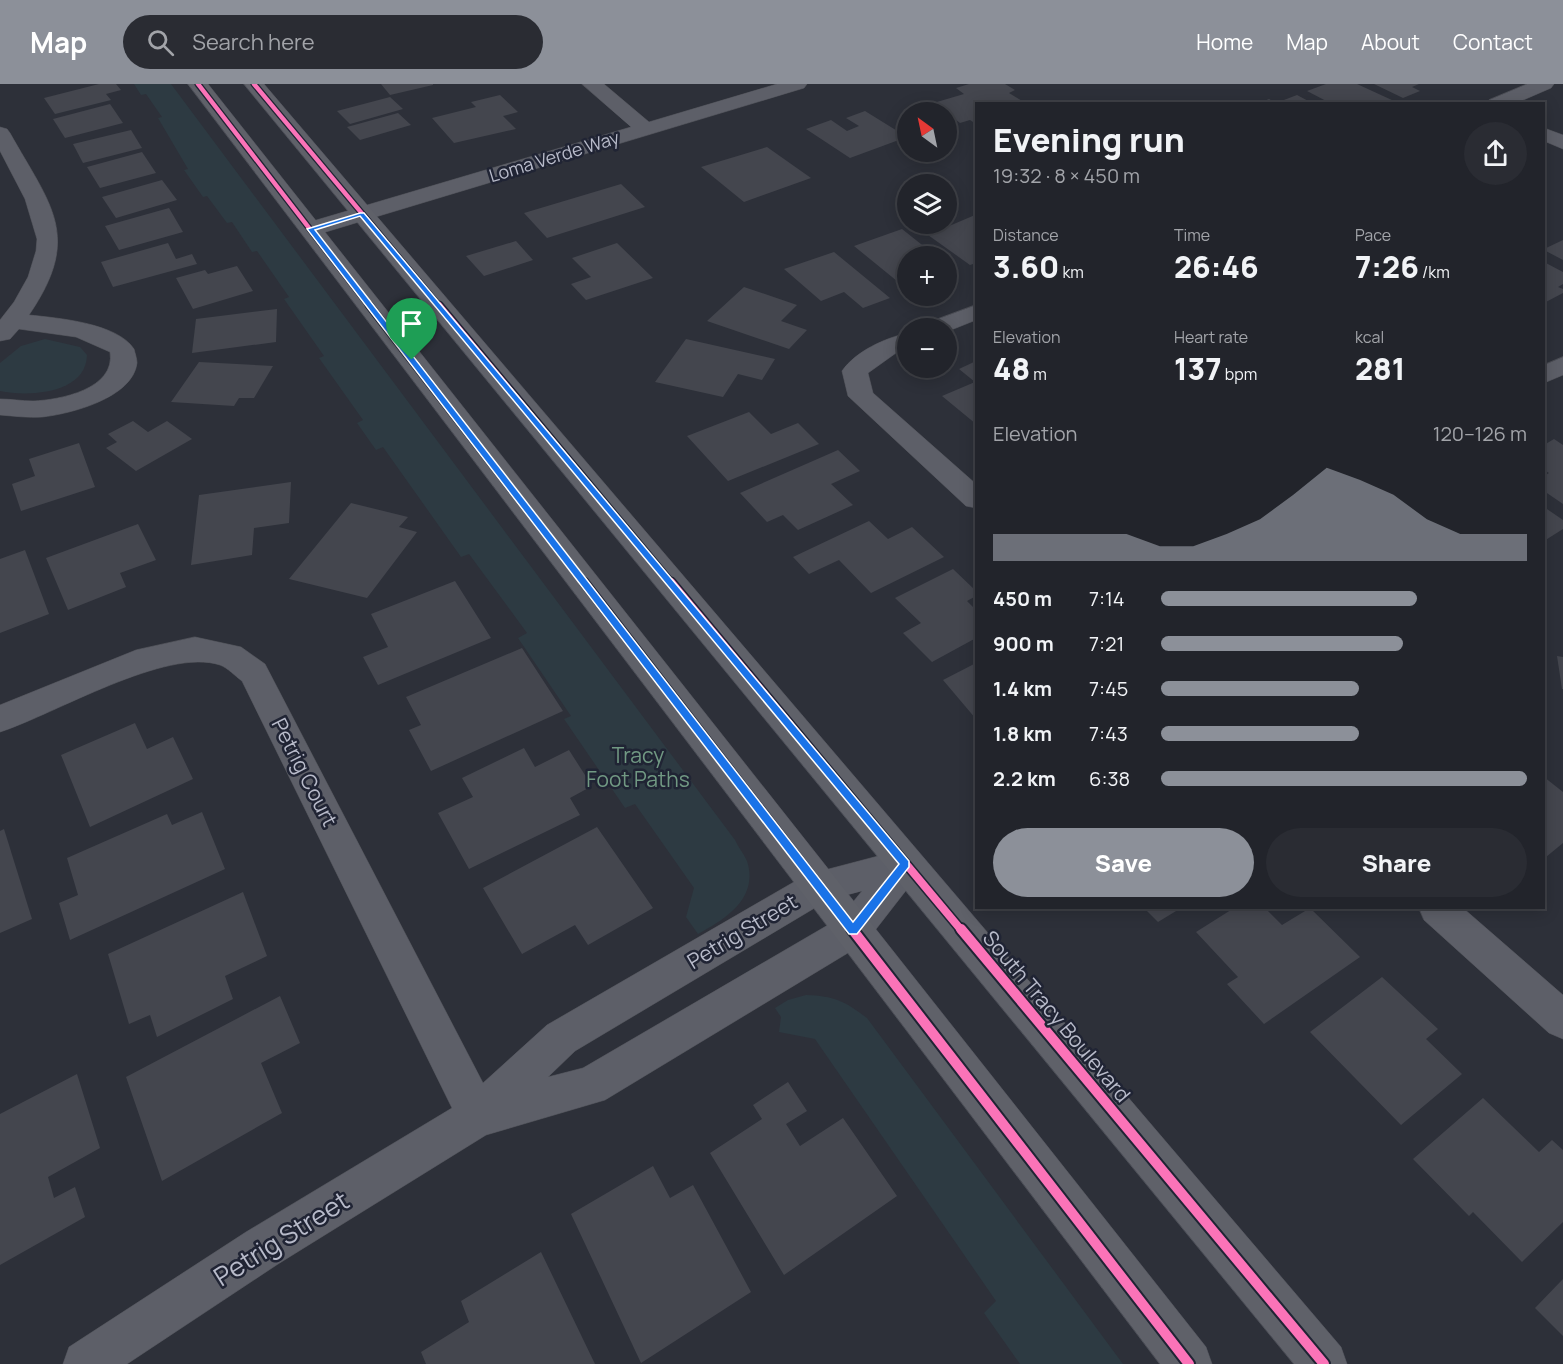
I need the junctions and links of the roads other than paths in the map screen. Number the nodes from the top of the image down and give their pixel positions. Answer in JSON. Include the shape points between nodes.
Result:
{"nodes":[{"id":1,"x":198,"y":84,"type":"edge"},
{"id":2,"x":254,"y":84,"type":"edge"},
{"id":3,"x":592,"y":84,"type":"edge"},
{"id":4,"x":797,"y":84,"type":"edge"},
{"id":5,"x":1544,"y":84,"type":"edge"},
{"id":6,"x":1501,"y":102,"type":"edge"},
{"id":7,"x":646,"y":129,"type":"junction"},
{"id":8,"x":0,"y":133,"type":"edge"},
{"id":9,"x":1545,"y":134,"type":"edge"},
{"id":10,"x":1563,"y":143,"type":"edge"},
{"id":11,"x":362,"y":214,"type":"junction"},
{"id":12,"x":311,"y":229,"type":"junction"},
{"id":13,"x":975,"y":312,"type":"edge"},
{"id":14,"x":957,"y":320,"type":"edge"},
{"id":15,"x":7,"y":328,"type":"edge"},
{"id":16,"x":897,"y":344,"type":"edge"},
{"id":17,"x":1563,"y":364,"type":"edge"},
{"id":18,"x":1545,"y":374,"type":"edge"},
{"id":19,"x":0,"y":406,"type":"edge"},
{"id":20,"x":975,"y":498,"type":"edge"},
{"id":21,"x":0,"y":718,"type":"edge"},
{"id":22,"x":905,"y":864,"type":"junction"},
{"id":23,"x":819,"y":886,"type":"junction"},
{"id":24,"x":1438,"y":909,"type":"edge"},
{"id":25,"x":853,"y":930,"type":"junction"},
{"id":26,"x":1563,"y":1020,"type":"edge"},
{"id":27,"x":478,"y":1116,"type":"junction"},
{"id":28,"x":86,"y":1364,"type":"edge"},
{"id":29,"x":1189,"y":1364,"type":"edge"},
{"id":30,"x":1324,"y":1364,"type":"edge"}],
"edges":[{"from":1,"to":12,"type":"main road"},
{"from":2,"to":11,"type":"main road","name":"South Tracy Boulevard"},
{"from":3,"to":7,"type":"street"},
{"from":4,"to":7,"type":"street","name":"Loma Verde Way"},
{"from":5,"to":6,"type":"street"},
{"from":7,"to":11,"type":"street","name":"Loma Verde Way"},
{"from":8,"to":15,"type":"street","via":[[41,213],[48,240],[33,290]]},
{"from":9,"to":10,"type":"street"},
{"from":11,"to":12,"type":"street","name":"Loma Verde Way"},
{"from":11,"to":22,"type":"main road","name":"South Tracy Boulevard"},
{"from":12,"to":23,"type":"main road"},
{"from":13,"to":14,"type":"street"},
{"from":15,"to":19,"type":"street","via":[[64,326],[108,339],[122,349],[124,363],[114,381],[89,398],[33,409]]},
{"from":16,"to":20,"type":"street","via":[[855,371],[861,396]]},
{"from":17,"to":18,"type":"street"},
{"from":21,"to":27,"type":"street","name":"Petrig Court","via":[[147,658],[195,649],[231,655],[254,672]]},
{"from":22,"to":23,"type":"street","name":"Petrig Street"},
{"from":22,"to":25,"type":"street","name":"Petrig Street"},
{"from":22,"to":30,"type":"main road","name":"South Tracy Boulevard"},
{"from":23,"to":25,"type":"main road"},
{"from":23,"to":27,"type":"street","name":"Petrig Street","via":[[561,1038]]},
{"from":24,"to":26,"type":"street"},
{"from":25,"to":27,"type":"street","name":"Petrig Street","via":[[591,1086]]},
{"from":25,"to":29,"type":"main road"},
{"from":27,"to":28,"type":"street","name":"Petrig Street","via":[[262,1248]]}]}
